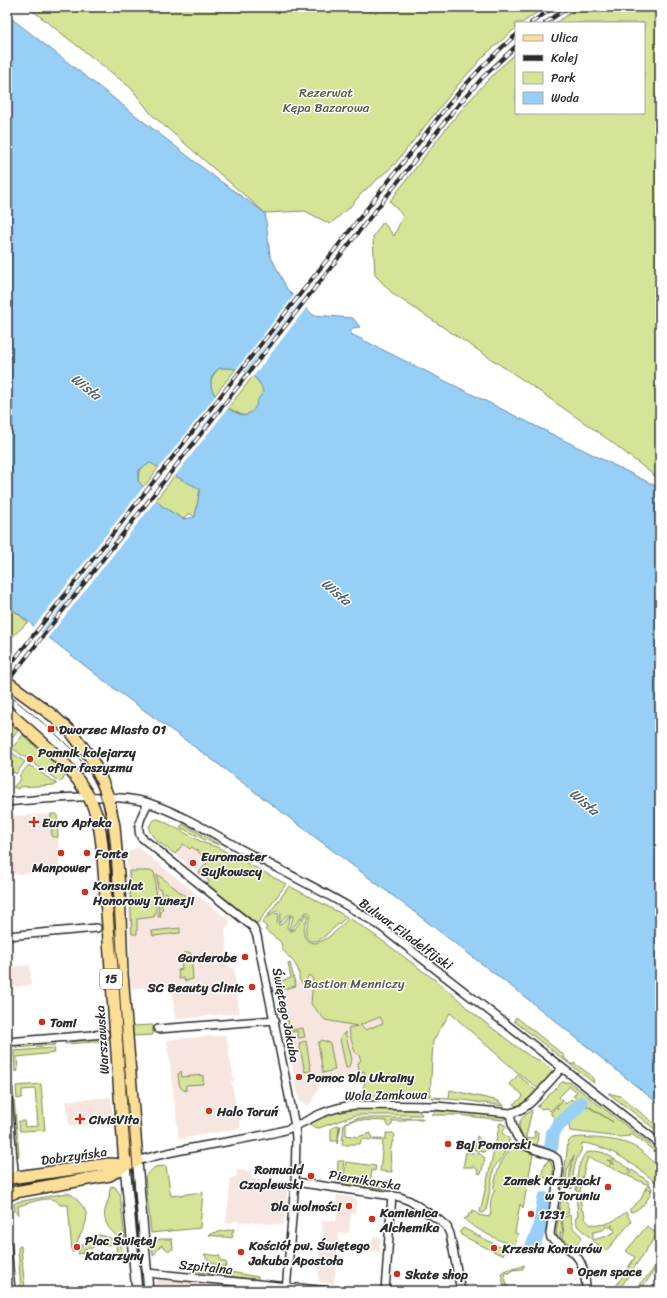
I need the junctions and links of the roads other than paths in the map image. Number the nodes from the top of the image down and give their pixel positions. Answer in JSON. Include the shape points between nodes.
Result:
{"nodes":[{"id":1,"x":7,"y":682,"type":"edge"},
{"id":2,"x":7,"y":711,"type":"edge"},
{"id":3,"x":88,"y":796,"type":"junction"},
{"id":4,"x":108,"y":797,"type":"junction"},
{"id":5,"x":7,"y":802,"type":"edge"},
{"id":6,"x":148,"y":803,"type":"junction"},
{"id":7,"x":97,"y":928,"type":"dead end"},
{"id":8,"x":7,"y":936,"type":"edge"},
{"id":9,"x":275,"y":1020,"type":"junction"},
{"id":10,"x":158,"y":1029,"type":"dead end"},
{"id":11,"x":105,"y":1034,"type":"dead end"},
{"id":12,"x":7,"y":1042,"type":"edge"},
{"id":13,"x":562,"y":1068,"type":"junction"},
{"id":14,"x":7,"y":1084,"type":"edge"},
{"id":15,"x":510,"y":1113,"type":"junction"},
{"id":16,"x":295,"y":1126,"type":"junction"},
{"id":17,"x":660,"y":1144,"type":"edge"},
{"id":18,"x":137,"y":1161,"type":"junction"},
{"id":19,"x":125,"y":1165,"type":"junction"},
{"id":20,"x":110,"y":1175,"type":"junction"},
{"id":21,"x":8,"y":1177,"type":"edge"},
{"id":22,"x":127,"y":1181,"type":"junction"},
{"id":23,"x":295,"y":1182,"type":"junction"},
{"id":24,"x":392,"y":1195,"type":"junction"},
{"id":25,"x":9,"y":1196,"type":"edge"},
{"id":26,"x":7,"y":1244,"type":"edge"},
{"id":27,"x":147,"y":1273,"type":"junction"},
{"id":28,"x":287,"y":1289,"type":"edge"},
{"id":29,"x":11,"y":1291,"type":"edge"},
{"id":30,"x":137,"y":1291,"type":"edge"},
{"id":31,"x":148,"y":1291,"type":"edge"},
{"id":32,"x":329,"y":1291,"type":"edge"},
{"id":33,"x":384,"y":1291,"type":"edge"},
{"id":34,"x":461,"y":1291,"type":"edge"},
{"id":35,"x":586,"y":1291,"type":"edge"}],
"edges":[{"from":1,"to":4,"type":"main road","number":"15","via":[[71,732],[91,758]]},
{"from":2,"to":3,"type":"main road","number":"15","via":[[67,766]]},
{"from":3,"to":4,"type":"street","name":"Bulwar Filadelfijski"},
{"from":3,"to":5,"type":"street","name":"Bulwar Filadelfijski"},
{"from":3,"to":19,"type":"main road","name":"Warszawska","number":"15","via":[[98,822],[104,856]]},
{"from":4,"to":6,"type":"street","name":"Bulwar Filadelfijski"},
{"from":4,"to":18,"type":"main road","name":"Warszawska","number":"15","via":[[114,826],[119,880],[122,974]]},
{"from":6,"to":9,"type":"street","name":"Świętego Jakuba","via":[[138,828],[141,837],[254,929],[260,946]]},
{"from":6,"to":13,"type":"street","name":"Bulwar Filadelfijski","via":[[221,838],[377,924]]},
{"from":7,"to":8,"type":"street"},
{"from":9,"to":10,"type":"street"},
{"from":9,"to":16,"type":"street","name":"Świętego Jakuba"},
{"from":11,"to":12,"type":"street"},
{"from":13,"to":15,"type":"street","name":"Wola Zamkowa","via":[[527,1106]]},
{"from":13,"to":17,"type":"street","name":"Bulwar Filadelfijski"},
{"from":14,"to":21,"type":"street","via":[[14,1160],[14,1169]]},
{"from":15,"to":16,"type":"street","name":"Wola Zamkowa","via":[[436,1106],[356,1105],[333,1109]]},
{"from":15,"to":35,"type":"street","via":[[514,1131],[523,1144],[557,1159],[559,1176],[550,1234],[551,1238],[577,1256],[586,1280]]},
{"from":16,"to":18,"type":"street","name":"Wola Zamkowa","via":[[271,1134],[196,1147]]},
{"from":16,"to":23,"type":"street","name":"Świętego Jakuba"},
{"from":18,"to":19,"type":"main road"},
{"from":18,"to":27,"type":"street"},
{"from":19,"to":20,"type":"main road","name":"Dobrzyńska"},
{"from":19,"to":21,"type":"main road","name":"Dobrzyńska","via":[[109,1164]]},
{"from":19,"to":22,"type":"street"},
{"from":20,"to":22,"type":"street","name":"Dobrzyńska"},
{"from":20,"to":25,"type":"main road","name":"Dobrzyńska","via":[[16,1192]]},
{"from":21,"to":25,"type":"main road","via":[[12,1189]]},
{"from":22,"to":30,"type":"street"},
{"from":23,"to":24,"type":"street","name":"Piernikarska"},
{"from":23,"to":28,"type":"street","name":"Świętego Jakuba"},
{"from":24,"to":33,"type":"street"},
{"from":24,"to":34,"type":"street","name":"Piernikarska","via":[[410,1201],[445,1226],[451,1239]]},
{"from":26,"to":29,"type":"street"},
{"from":27,"to":28,"type":"street","name":"Szpitalna"},
{"from":27,"to":31,"type":"street"},
{"from":28,"to":32,"type":"street","name":"Szpitalna"}]}
